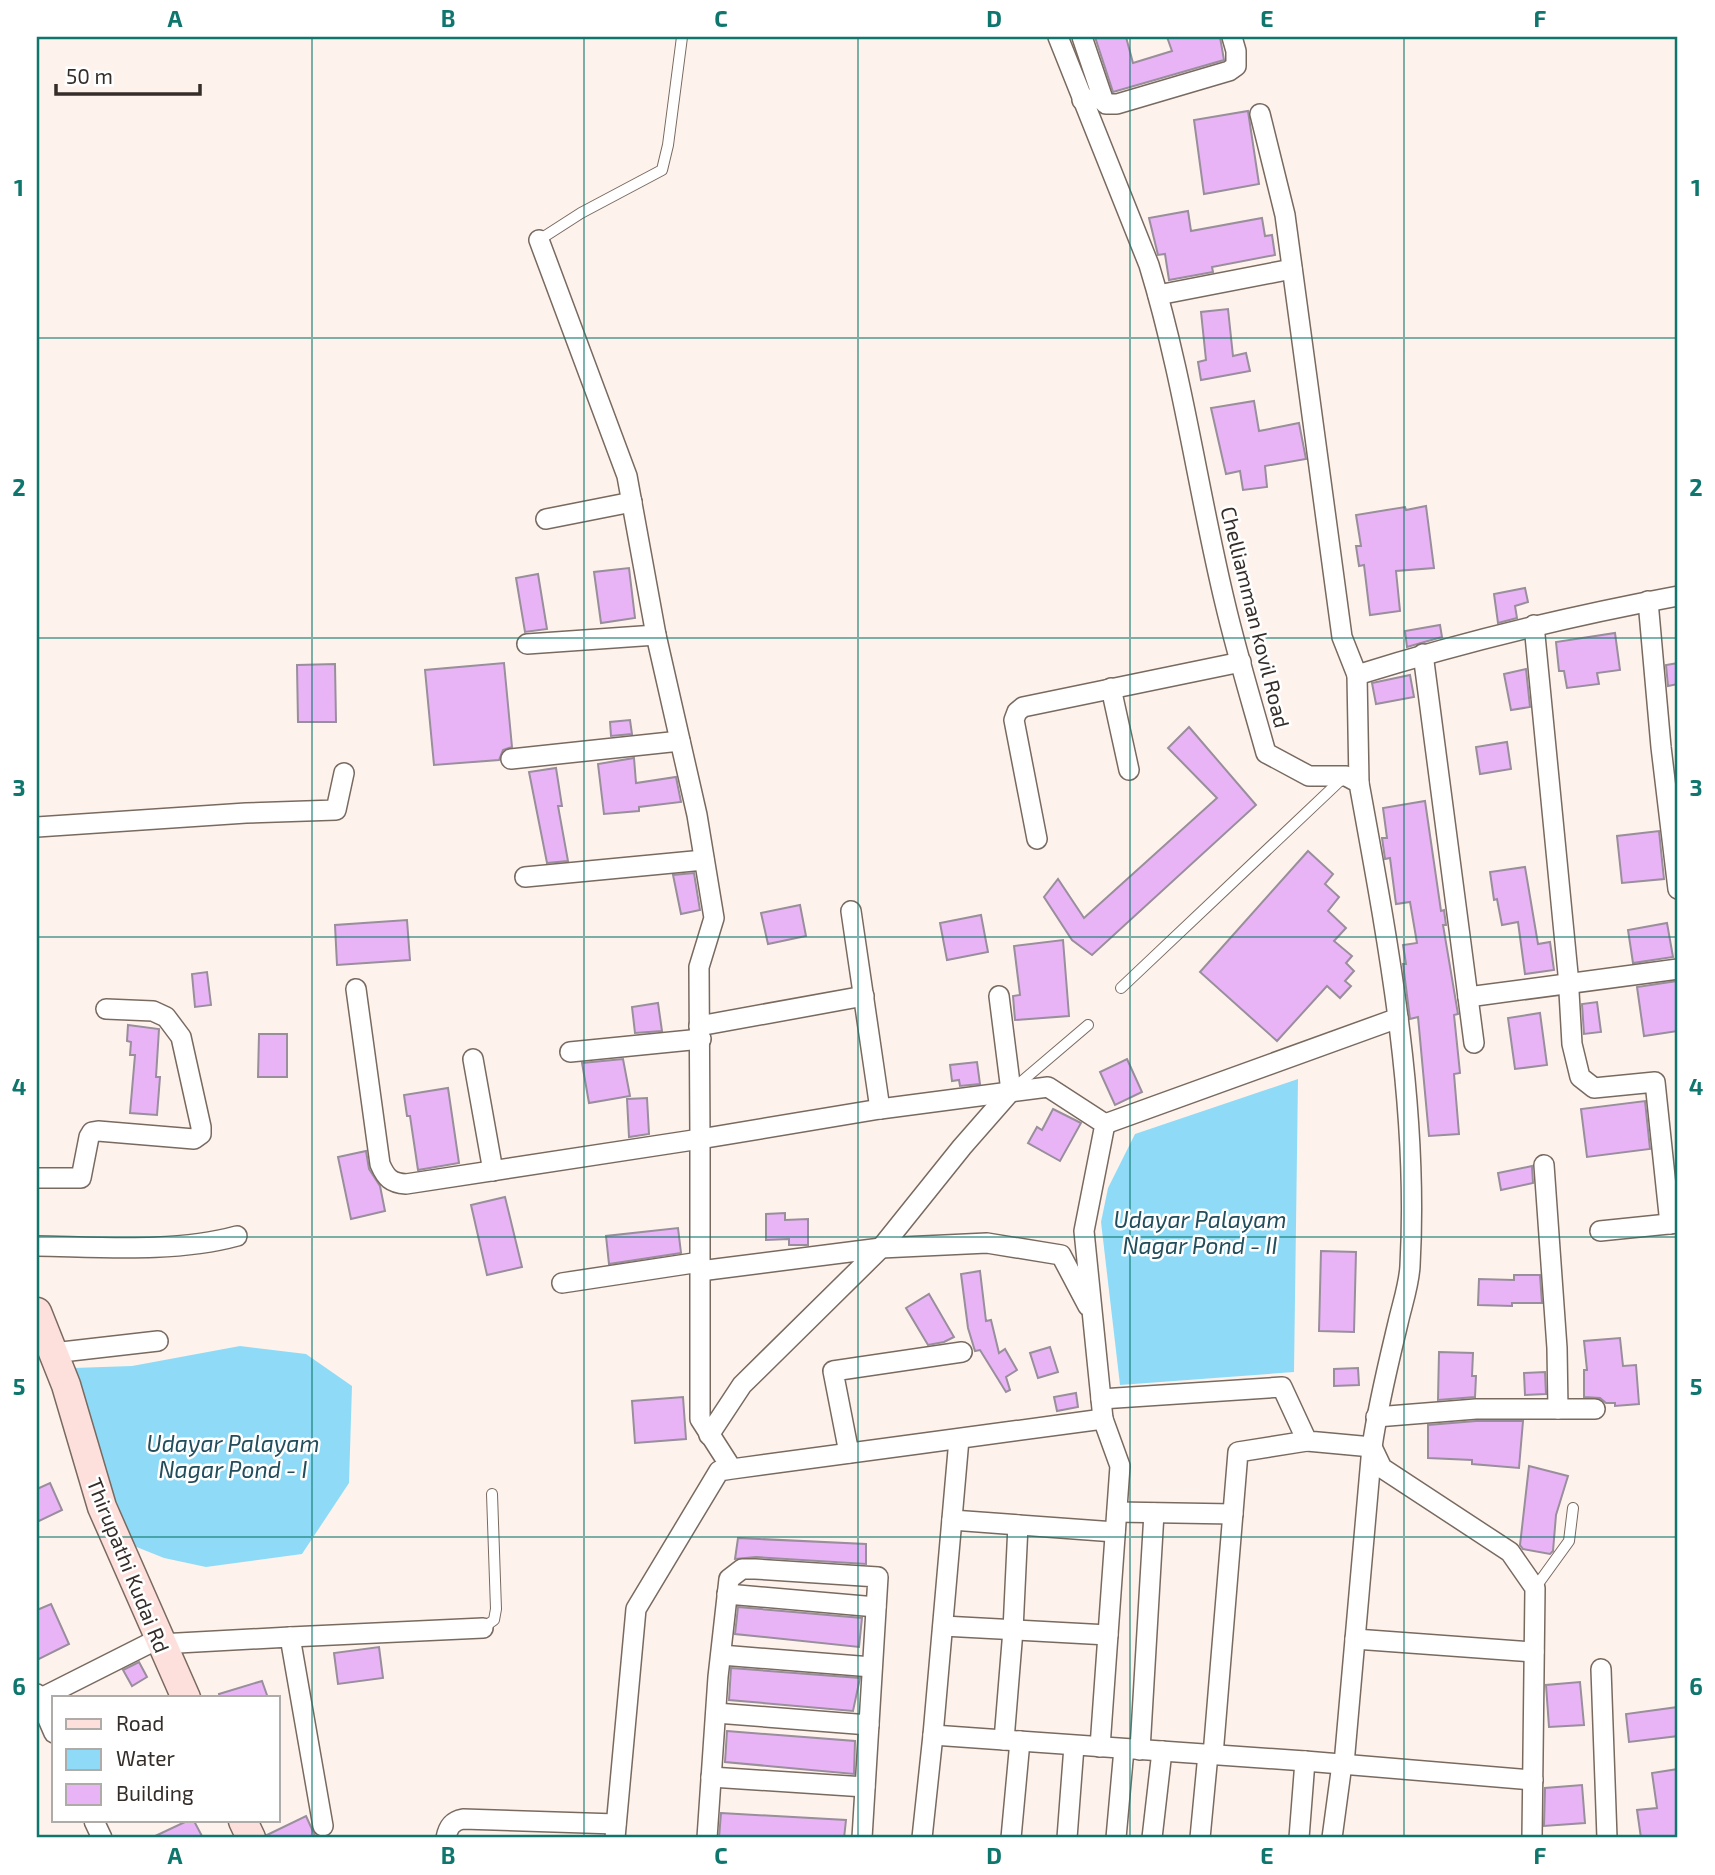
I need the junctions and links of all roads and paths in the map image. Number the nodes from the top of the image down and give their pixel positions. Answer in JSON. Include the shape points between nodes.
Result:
{"nodes":[{"id":1,"x":682,"y":37,"type":"edge"},
{"id":2,"x":1058,"y":37,"type":"edge"},
{"id":3,"x":1082,"y":37,"type":"edge"},
{"id":4,"x":1232,"y":37,"type":"edge"},
{"id":5,"x":1103,"y":99,"type":"junction"},
{"id":6,"x":1082,"y":100,"type":"junction"},
{"id":7,"x":1260,"y":114,"type":"dead end"},
{"id":8,"x":539,"y":240,"type":"joint"},
{"id":9,"x":1292,"y":269,"type":"junction"},
{"id":10,"x":1158,"y":295,"type":"junction"},
{"id":11,"x":632,"y":502,"type":"junction"},
{"id":12,"x":546,"y":519,"type":"dead end"},
{"id":13,"x":1678,"y":596,"type":"edge"},
{"id":14,"x":1648,"y":601,"type":"junction"},
{"id":15,"x":1534,"y":625,"type":"junction"},
{"id":16,"x":656,"y":635,"type":"junction"},
{"id":17,"x":527,"y":644,"type":"dead end"},
{"id":18,"x":1423,"y":654,"type":"junction"},
{"id":19,"x":1241,"y":662,"type":"junction"},
{"id":20,"x":1357,"y":675,"type":"junction"},
{"id":21,"x":1111,"y":688,"type":"junction"},
{"id":22,"x":680,"y":741,"type":"junction"},
{"id":23,"x":511,"y":759,"type":"dead end"},
{"id":24,"x":1129,"y":771,"type":"dead end"},
{"id":25,"x":344,"y":774,"type":"dead end"},
{"id":26,"x":1352,"y":780,"type":"junction"},
{"id":27,"x":37,"y":827,"type":"edge"},
{"id":28,"x":1037,"y":839,"type":"dead end"},
{"id":29,"x":705,"y":860,"type":"junction"},
{"id":30,"x":525,"y":877,"type":"dead end"},
{"id":31,"x":1678,"y":889,"type":"edge"},
{"id":32,"x":851,"y":911,"type":"dead end"},
{"id":33,"x":1678,"y":969,"type":"edge"},
{"id":34,"x":1569,"y":983,"type":"junction"},
{"id":35,"x":1121,"y":988,"type":"dead end"},
{"id":36,"x":356,"y":989,"type":"dead end"},
{"id":37,"x":864,"y":996,"type":"junction"},
{"id":38,"x":999,"y":996,"type":"dead end"},
{"id":39,"x":1468,"y":997,"type":"junction"},
{"id":40,"x":106,"y":1009,"type":"dead end"},
{"id":41,"x":1398,"y":1018,"type":"junction"},
{"id":42,"x":1088,"y":1025,"type":"dead end"},
{"id":43,"x":700,"y":1032,"type":"junction"},
{"id":44,"x":1474,"y":1043,"type":"dead end"},
{"id":45,"x":570,"y":1052,"type":"dead end"},
{"id":46,"x":473,"y":1059,"type":"dead end"},
{"id":47,"x":1011,"y":1091,"type":"junction"},
{"id":48,"x":880,"y":1109,"type":"junction"},
{"id":49,"x":1104,"y":1124,"type":"junction"},
{"id":50,"x":700,"y":1139,"type":"junction"},
{"id":51,"x":1544,"y":1165,"type":"dead end"},
{"id":52,"x":493,"y":1171,"type":"junction"},
{"id":53,"x":37,"y":1178,"type":"edge"},
{"id":54,"x":1674,"y":1224,"type":"edge"},
{"id":55,"x":1600,"y":1231,"type":"dead end"},
{"id":56,"x":237,"y":1236,"type":"dead end"},
{"id":57,"x":37,"y":1246,"type":"edge"},
{"id":58,"x":881,"y":1248,"type":"junction"},
{"id":59,"x":700,"y":1266,"type":"junction"},
{"id":60,"x":562,"y":1283,"type":"dead end"},
{"id":61,"x":37,"y":1311,"type":"edge"},
{"id":62,"x":1093,"y":1315,"type":"junction"},
{"id":63,"x":158,"y":1341,"type":"dead end"},
{"id":64,"x":962,"y":1352,"type":"dead end"},
{"id":65,"x":53,"y":1353,"type":"junction"},
{"id":66,"x":1101,"y":1399,"type":"junction"},
{"id":67,"x":1558,"y":1409,"type":"junction"},
{"id":68,"x":1595,"y":1409,"type":"dead end"},
{"id":69,"x":1376,"y":1417,"type":"junction"},
{"id":70,"x":1103,"y":1419,"type":"junction"},
{"id":71,"x":709,"y":1435,"type":"junction"},
{"id":72,"x":959,"y":1438,"type":"junction"},
{"id":73,"x":1307,"y":1441,"type":"junction"},
{"id":74,"x":1372,"y":1447,"type":"junction"},
{"id":75,"x":849,"y":1453,"type":"junction"},
{"id":76,"x":732,"y":1469,"type":"junction"},
{"id":77,"x":492,"y":1494,"type":"dead end"},
{"id":78,"x":1573,"y":1508,"type":"dead end"},
{"id":79,"x":1154,"y":1513,"type":"junction"},
{"id":80,"x":1233,"y":1514,"type":"junction"},
{"id":81,"x":952,"y":1520,"type":"junction"},
{"id":82,"x":1116,"y":1522,"type":"junction"},
{"id":83,"x":1018,"y":1525,"type":"junction"},
{"id":84,"x":1535,"y":1588,"type":"junction"},
{"id":85,"x":727,"y":1594,"type":"junction"},
{"id":86,"x":876,"y":1607,"type":"junction"},
{"id":87,"x":943,"y":1626,"type":"junction"},
{"id":88,"x":483,"y":1628,"type":"joint"},
{"id":89,"x":1013,"y":1630,"type":"junction"},
{"id":90,"x":1108,"y":1635,"type":"junction"},
{"id":91,"x":290,"y":1637,"type":"junction"},
{"id":92,"x":1355,"y":1639,"type":"junction"},
{"id":93,"x":159,"y":1641,"type":"junction"},
{"id":94,"x":1534,"y":1652,"type":"junction"},
{"id":95,"x":720,"y":1655,"type":"junction"},
{"id":96,"x":872,"y":1667,"type":"junction"},
{"id":97,"x":1601,"y":1668,"type":"dead end"},
{"id":98,"x":185,"y":1696,"type":"edge"},
{"id":99,"x":38,"y":1697,"type":"edge"},
{"id":100,"x":716,"y":1713,"type":"junction"},
{"id":101,"x":869,"y":1725,"type":"junction"},
{"id":102,"x":52,"y":1728,"type":"edge"},
{"id":103,"x":933,"y":1735,"type":"junction"},
{"id":104,"x":1012,"y":1741,"type":"junction"},
{"id":105,"x":1074,"y":1746,"type":"junction"},
{"id":106,"x":1100,"y":1747,"type":"junction"},
{"id":107,"x":1132,"y":1749,"type":"junction"},
{"id":108,"x":1162,"y":1751,"type":"junction"},
{"id":109,"x":1211,"y":1755,"type":"junction"},
{"id":110,"x":1305,"y":1761,"type":"junction"},
{"id":111,"x":1343,"y":1764,"type":"junction"},
{"id":112,"x":711,"y":1777,"type":"junction"},
{"id":113,"x":1533,"y":1780,"type":"junction"},
{"id":114,"x":865,"y":1787,"type":"junction"},
{"id":115,"x":94,"y":1822,"type":"edge"},
{"id":116,"x":243,"y":1822,"type":"edge"},
{"id":117,"x":323,"y":1826,"type":"dead end"},
{"id":118,"x":616,"y":1831,"type":"edge"},
{"id":119,"x":102,"y":1838,"type":"edge"},
{"id":120,"x":251,"y":1838,"type":"edge"},
{"id":121,"x":446,"y":1838,"type":"edge"},
{"id":122,"x":707,"y":1838,"type":"edge"},
{"id":123,"x":862,"y":1838,"type":"edge"},
{"id":124,"x":922,"y":1838,"type":"edge"},
{"id":125,"x":1011,"y":1838,"type":"edge"},
{"id":126,"x":1067,"y":1838,"type":"edge"},
{"id":127,"x":1116,"y":1838,"type":"edge"},
{"id":128,"x":1152,"y":1838,"type":"edge"},
{"id":129,"x":1200,"y":1838,"type":"edge"},
{"id":130,"x":1299,"y":1838,"type":"edge"},
{"id":131,"x":1332,"y":1838,"type":"edge"},
{"id":132,"x":1532,"y":1838,"type":"edge"},
{"id":133,"x":1607,"y":1838,"type":"edge"}],
"edges":[{"from":1,"to":8,"type":"lane","via":[[662,170]]},
{"from":2,"to":6,"type":"street","name":"Chelliamman kovil Road"},
{"from":3,"to":5,"type":"street"},
{"from":4,"to":5,"type":"street","via":[[1236,66],[1229,71],[1117,104],[1106,104]]},
{"from":5,"to":6,"type":"street"},
{"from":6,"to":10,"type":"street","name":"Chelliamman kovil Road"},
{"from":7,"to":9,"type":"street","via":[[1285,215]]},
{"from":8,"to":11,"type":"street","via":[[627,476]]},
{"from":9,"to":10,"type":"street"},
{"from":9,"to":20,"type":"street","via":[[1342,637]]},
{"from":10,"to":19,"type":"street","name":"Chelliamman kovil Road"},
{"from":11,"to":12,"type":"street"},
{"from":11,"to":16,"type":"street"},
{"from":13,"to":14,"type":"street"},
{"from":14,"to":15,"type":"street"},
{"from":14,"to":31,"type":"street"},
{"from":15,"to":18,"type":"street"},
{"from":15,"to":34,"type":"street"},
{"from":16,"to":17,"type":"street"},
{"from":16,"to":22,"type":"street"},
{"from":18,"to":20,"type":"street"},
{"from":18,"to":39,"type":"street"},
{"from":19,"to":21,"type":"street"},
{"from":19,"to":26,"type":"street","name":"Chelliamman kovil Road","via":[[1266,753],[1309,776]]},
{"from":20,"to":26,"type":"street"},
{"from":21,"to":24,"type":"street"},
{"from":21,"to":28,"type":"street","via":[[1017,712],[1014,720]]},
{"from":22,"to":23,"type":"street"},
{"from":22,"to":29,"type":"street"},
{"from":25,"to":27,"type":"street","via":[[335,810]]},
{"from":26,"to":35,"type":"lane"},
{"from":26,"to":41,"type":"street","via":[[1381,904]]},
{"from":29,"to":30,"type":"street"},
{"from":29,"to":43,"type":"street","via":[[714,918],[699,967]]},
{"from":32,"to":37,"type":"street"},
{"from":33,"to":34,"type":"street"},
{"from":34,"to":39,"type":"street"},
{"from":34,"to":54,"type":"street","via":[[1580,1077],[1594,1088],[1655,1082]]},
{"from":36,"to":52,"type":"street","via":[[380,1164],[386,1178],[406,1184]]},
{"from":37,"to":43,"type":"street"},
{"from":37,"to":48,"type":"street"},
{"from":38,"to":47,"type":"street"},
{"from":39,"to":44,"type":"street"},
{"from":40,"to":53,"type":"street","via":[[153,1011],[166,1017],[181,1037],[201,1134],[194,1139],[92,1132],[81,1178]]},
{"from":41,"to":49,"type":"street"},
{"from":41,"to":69,"type":"street","via":[[1412,1162],[1410,1270]]},
{"from":42,"to":47,"type":"lane"},
{"from":43,"to":45,"type":"street"},
{"from":43,"to":50,"type":"street"},
{"from":46,"to":52,"type":"street"},
{"from":47,"to":48,"type":"street"},
{"from":47,"to":49,"type":"street","via":[[1048,1087]]},
{"from":47,"to":58,"type":"street"},
{"from":48,"to":50,"type":"street"},
{"from":49,"to":62,"type":"street","via":[[1084,1231]]},
{"from":50,"to":52,"type":"street"},
{"from":50,"to":59,"type":"street"},
{"from":51,"to":67,"type":"street"},
{"from":54,"to":55,"type":"street"},
{"from":56,"to":57,"type":"street","via":[[208,1244]]},
{"from":58,"to":59,"type":"street"},
{"from":58,"to":62,"type":"street","via":[[987,1243],[1061,1255]]},
{"from":58,"to":71,"type":"street","via":[[742,1385]]},
{"from":59,"to":60,"type":"street"},
{"from":59,"to":71,"type":"street","via":[[700,1419]]},
{"from":61,"to":65,"type":"street","name":"Thirupathi Kudai Rd"},
{"from":62,"to":66,"type":"street"},
{"from":63,"to":65,"type":"street"},
{"from":64,"to":75,"type":"street","via":[[832,1371]]},
{"from":65,"to":93,"type":"street","name":"Thirupathi Kudai Rd","via":[[102,1507]]},
{"from":66,"to":70,"type":"street"},
{"from":66,"to":73,"type":"street","via":[[1282,1387]]},
{"from":67,"to":68,"type":"street"},
{"from":67,"to":69,"type":"street","via":[[1476,1409]]},
{"from":69,"to":74,"type":"street"},
{"from":70,"to":72,"type":"street"},
{"from":70,"to":82,"type":"street","via":[[1120,1466]]},
{"from":71,"to":76,"type":"street"},
{"from":72,"to":75,"type":"street"},
{"from":72,"to":81,"type":"street"},
{"from":73,"to":74,"type":"street"},
{"from":73,"to":80,"type":"street","via":[[1238,1452]]},
{"from":74,"to":84,"type":"street","via":[[1382,1468],[1510,1552]]},
{"from":74,"to":92,"type":"street"},
{"from":75,"to":76,"type":"street"},
{"from":76,"to":118,"type":"street","via":[[719,1471],[636,1609]]},
{"from":77,"to":88,"type":"lane","via":[[496,1609],[494,1620]]},
{"from":78,"to":84,"type":"lane","via":[[1569,1541]]},
{"from":79,"to":80,"type":"street"},
{"from":79,"to":82,"type":"street"},
{"from":79,"to":107,"type":"street"},
{"from":80,"to":109,"type":"street"},
{"from":81,"to":83,"type":"street"},
{"from":81,"to":87,"type":"street"},
{"from":82,"to":83,"type":"street"},
{"from":82,"to":90,"type":"street"},
{"from":83,"to":89,"type":"street"},
{"from":84,"to":94,"type":"street"},
{"from":85,"to":86,"type":"street"},
{"from":85,"to":86,"type":"street","via":[[729,1579],[742,1569],[878,1577]]},
{"from":85,"to":95,"type":"street"},
{"from":86,"to":96,"type":"street"},
{"from":87,"to":89,"type":"street"},
{"from":87,"to":103,"type":"street"},
{"from":88,"to":91,"type":"street"},
{"from":89,"to":90,"type":"street"},
{"from":89,"to":104,"type":"street"},
{"from":90,"to":106,"type":"street"},
{"from":91,"to":93,"type":"street"},
{"from":91,"to":117,"type":"street"},
{"from":92,"to":94,"type":"street"},
{"from":92,"to":111,"type":"street"},
{"from":93,"to":98,"type":"street","name":"Thirupathi Kudai Rd"},
{"from":93,"to":99,"type":"street"},
{"from":94,"to":113,"type":"street"},
{"from":95,"to":96,"type":"street"},
{"from":95,"to":100,"type":"street"},
{"from":96,"to":101,"type":"street"},
{"from":97,"to":133,"type":"street"},
{"from":99,"to":102,"type":"street"},
{"from":100,"to":101,"type":"street"},
{"from":100,"to":112,"type":"street"},
{"from":101,"to":114,"type":"street"},
{"from":103,"to":104,"type":"street"},
{"from":103,"to":124,"type":"street"},
{"from":104,"to":105,"type":"street"},
{"from":104,"to":125,"type":"street"},
{"from":105,"to":106,"type":"street"},
{"from":105,"to":126,"type":"street"},
{"from":106,"to":107,"type":"street"},
{"from":107,"to":108,"type":"street"},
{"from":107,"to":127,"type":"street"},
{"from":108,"to":109,"type":"street"},
{"from":108,"to":128,"type":"street"},
{"from":109,"to":110,"type":"street"},
{"from":109,"to":129,"type":"street"},
{"from":110,"to":111,"type":"street"},
{"from":110,"to":130,"type":"street"},
{"from":111,"to":113,"type":"street"},
{"from":111,"to":131,"type":"street"},
{"from":112,"to":114,"type":"street"},
{"from":112,"to":122,"type":"street"},
{"from":113,"to":132,"type":"street"},
{"from":114,"to":123,"type":"street"},
{"from":115,"to":119,"type":"street"},
{"from":116,"to":120,"type":"street"},
{"from":118,"to":121,"type":"street","via":[[463,1819],[454,1821]]}]}
